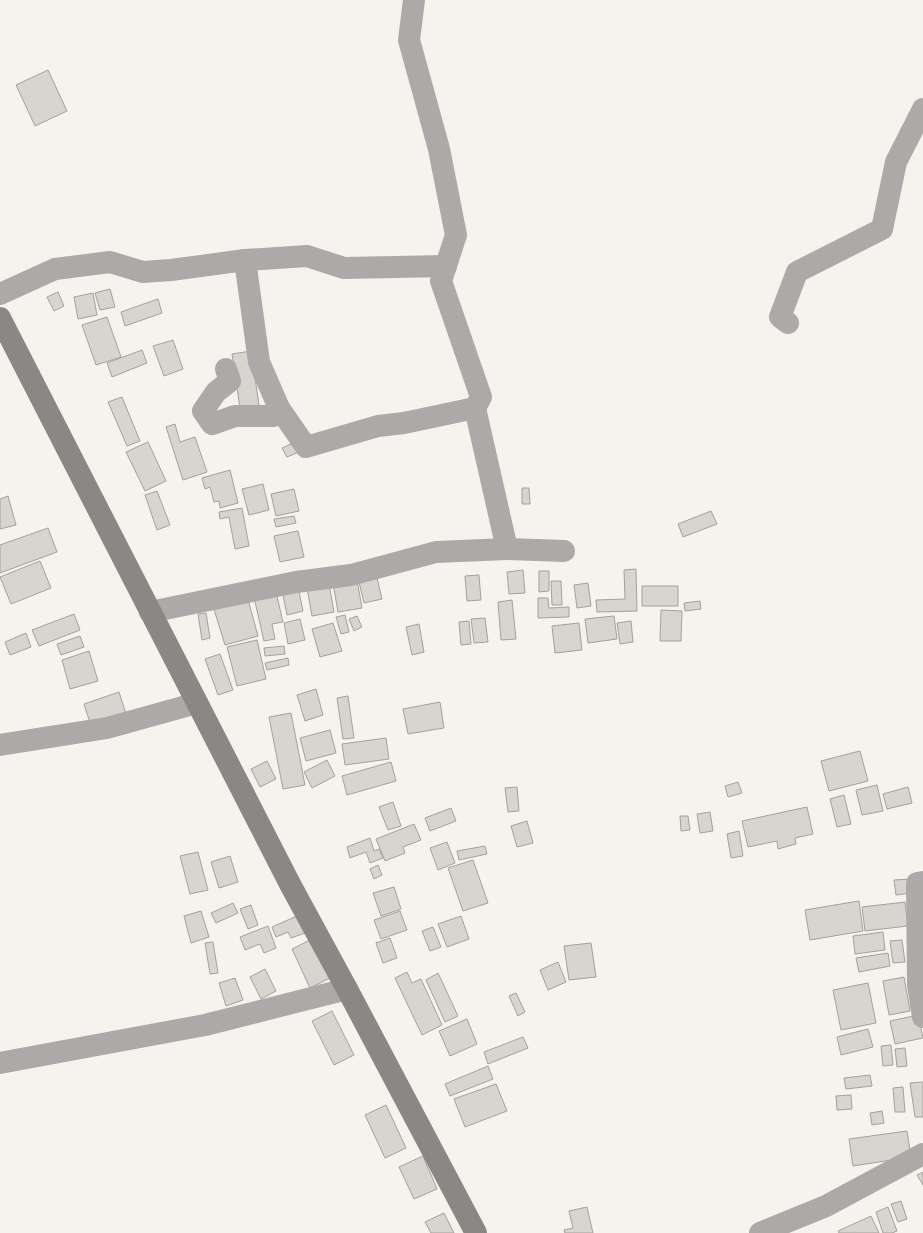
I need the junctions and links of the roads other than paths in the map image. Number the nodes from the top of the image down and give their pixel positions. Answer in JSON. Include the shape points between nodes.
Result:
{"nodes":[{"id":1,"x":414,"y":0,"type":"edge"},
{"id":2,"x":923,"y":109,"type":"edge"},
{"id":3,"x":245,"y":260,"type":"junction"},
{"id":4,"x":446,"y":266,"type":"junction"},
{"id":5,"x":0,"y":294,"type":"edge"},
{"id":6,"x":0,"y":318,"type":"edge"},
{"id":7,"x":788,"y":323,"type":"dead end"},
{"id":8,"x":226,"y":369,"type":"dead end"},
{"id":9,"x":279,"y":408,"type":"junction"},
{"id":10,"x":475,"y":408,"type":"junction"},
{"id":11,"x":507,"y":549,"type":"junction"},
{"id":12,"x":564,"y":551,"type":"dead end"},
{"id":13,"x":150,"y":612,"type":"junction"},
{"id":14,"x":197,"y":703,"type":"junction"},
{"id":15,"x":0,"y":745,"type":"edge"},
{"id":16,"x":923,"y":882,"type":"edge"},
{"id":17,"x":347,"y":989,"type":"junction"},
{"id":18,"x":923,"y":1017,"type":"edge"},
{"id":19,"x":0,"y":1064,"type":"edge"},
{"id":20,"x":923,"y":1154,"type":"edge"},
{"id":21,"x":476,"y":1233,"type":"edge"},
{"id":22,"x":760,"y":1233,"type":"edge"}],
"edges":[{"from":1,"to":4,"type":"street","via":[[409,40],[440,149],[456,235]]},
{"from":2,"to":7,"type":"street","via":[[896,162],[882,229],[797,272],[780,317]]},
{"from":3,"to":4,"type":"street","via":[[307,256],[344,268]]},
{"from":3,"to":5,"type":"street","via":[[143,272],[110,262],[55,269]]},
{"from":3,"to":9,"type":"street","via":[[259,362]]},
{"from":4,"to":10,"type":"street","via":[[441,281],[481,397]]},
{"from":6,"to":13,"type":"street"},
{"from":8,"to":9,"type":"street","via":[[230,381],[216,392],[202,411],[212,424],[235,416],[274,416]]},
{"from":9,"to":10,"type":"street","via":[[306,447],[378,426]]},
{"from":10,"to":11,"type":"street"},
{"from":11,"to":12,"type":"street"},
{"from":11,"to":13,"type":"street","via":[[436,552],[351,575],[296,582]]},
{"from":13,"to":14,"type":"street"},
{"from":14,"to":15,"type":"street","via":[[107,728]]},
{"from":14,"to":17,"type":"street"},
{"from":16,"to":18,"type":"street","via":[[917,883],[917,914],[918,985]]},
{"from":17,"to":19,"type":"street","via":[[205,1025]]},
{"from":17,"to":21,"type":"street"},
{"from":20,"to":22,"type":"street","via":[[826,1206]]}]}
